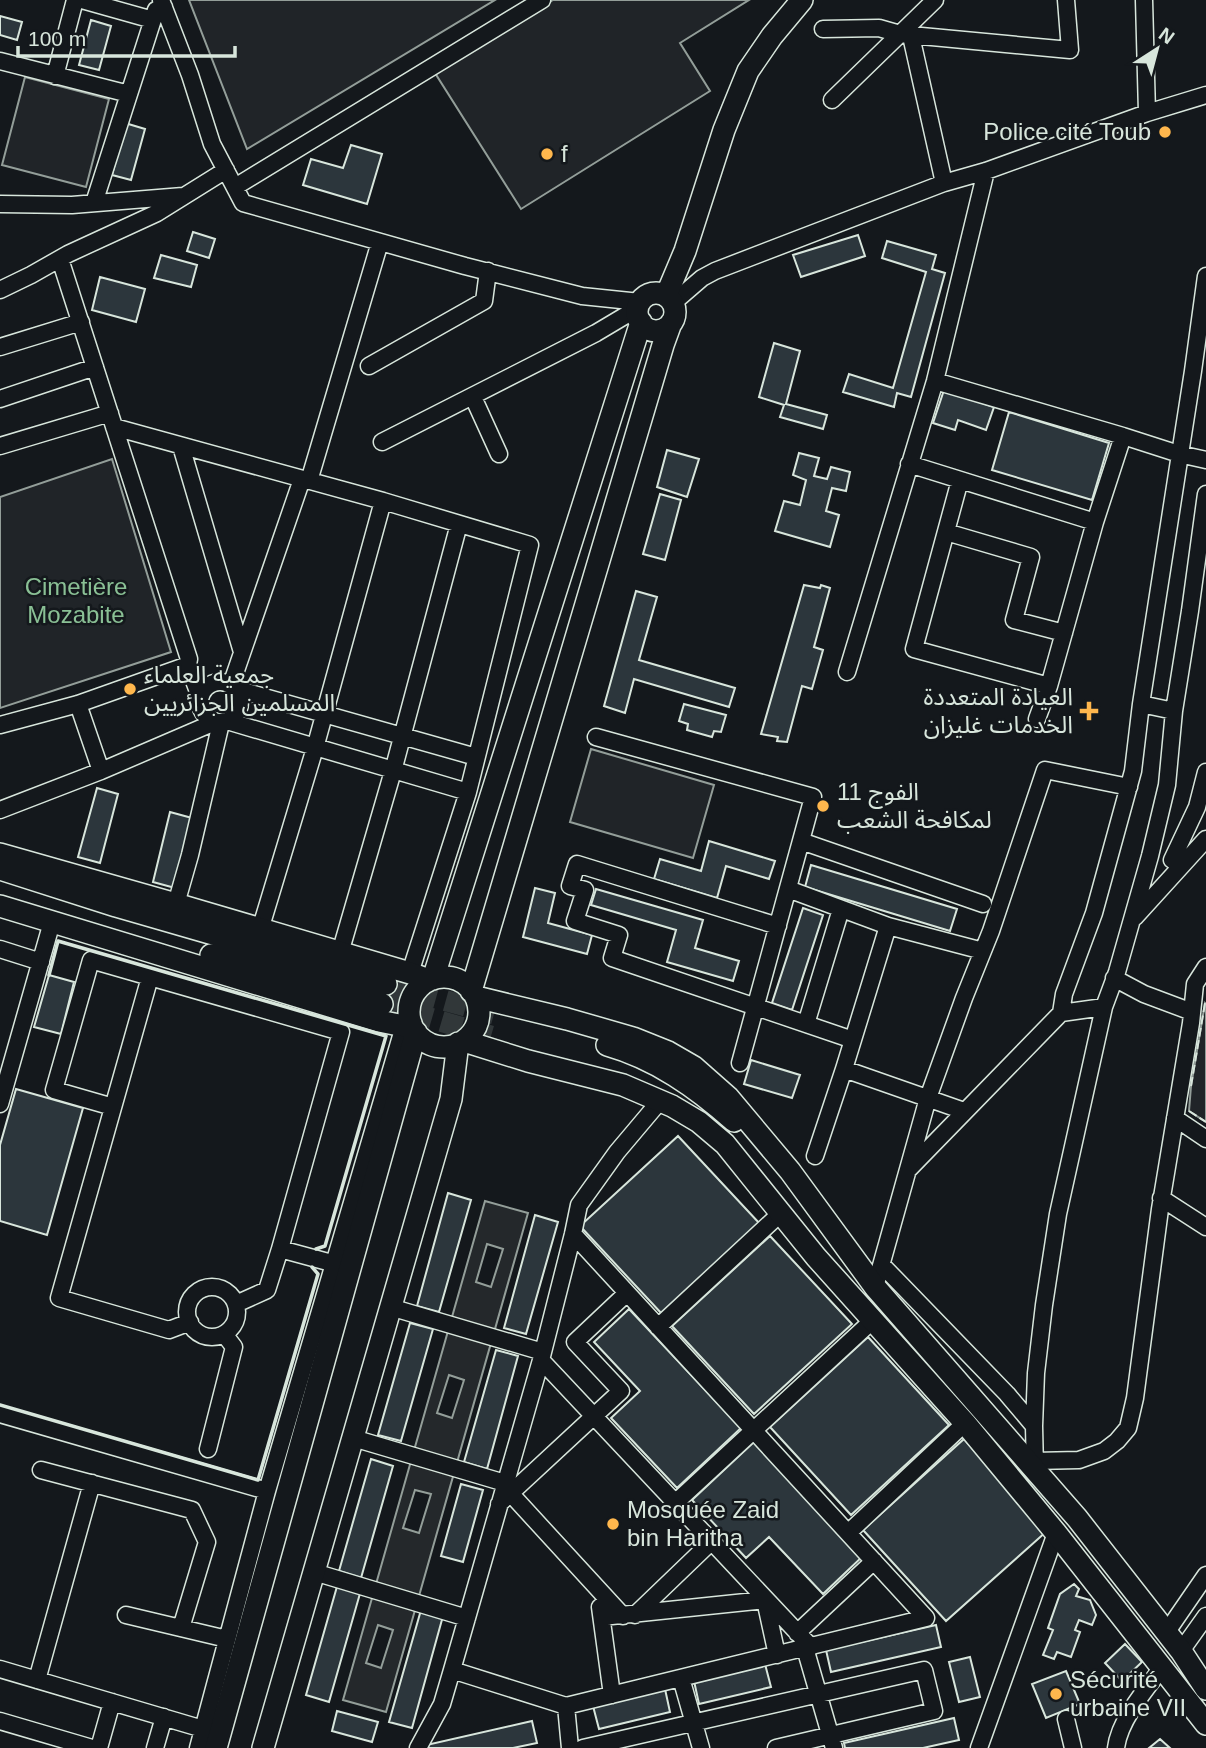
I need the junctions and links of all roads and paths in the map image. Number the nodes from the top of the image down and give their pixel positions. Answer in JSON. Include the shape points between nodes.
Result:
{"nodes":[{"id":1,"x":75,"y":0,"type":"edge"},
{"id":2,"x":82,"y":0,"type":"edge"},
{"id":3,"x":542,"y":0,"type":"edge"},
{"id":4,"x":802,"y":0,"type":"edge"},
{"id":5,"x":934,"y":0,"type":"edge"},
{"id":6,"x":1066,"y":0,"type":"edge"},
{"id":7,"x":1144,"y":0,"type":"edge"},
{"id":8,"x":132,"y":7,"type":"edge"},
{"id":9,"x":156,"y":7,"type":"edge"},
{"id":10,"x":823,"y":29,"type":"dead end"},
{"id":11,"x":906,"y":35,"type":"junction"},
{"id":12,"x":0,"y":61,"type":"edge"},
{"id":13,"x":55,"y":76,"type":"junction"},
{"id":14,"x":129,"y":94,"type":"junction"},
{"id":15,"x":1206,"y":95,"type":"edge"},
{"id":16,"x":832,"y":100,"type":"dead end"},
{"id":17,"x":1147,"y":113,"type":"junction"},
{"id":18,"x":226,"y":170,"type":"junction"},
{"id":19,"x":986,"y":171,"type":"junction"},
{"id":20,"x":944,"y":183,"type":"junction"},
{"id":21,"x":235,"y":187,"type":"junction"},
{"id":22,"x":185,"y":196,"type":"junction"},
{"id":23,"x":94,"y":203,"type":"junction"},
{"id":24,"x":0,"y":204,"type":"edge"},
{"id":25,"x":380,"y":243,"type":"junction"},
{"id":26,"x":60,"y":259,"type":"junction"},
{"id":27,"x":488,"y":271,"type":"junction"},
{"id":28,"x":1206,"y":276,"type":"edge"},
{"id":29,"x":0,"y":290,"type":"edge"},
{"id":30,"x":670,"y":307,"type":"junction"},
{"id":31,"x":639,"y":311,"type":"junction"},
{"id":32,"x":81,"y":322,"type":"junction"},
{"id":33,"x":0,"y":347,"type":"edge"},
{"id":34,"x":369,"y":366,"type":"dead end"},
{"id":35,"x":95,"y":367,"type":"junction"},
{"id":36,"x":934,"y":381,"type":"junction"},
{"id":37,"x":473,"y":397,"type":"junction"},
{"id":38,"x":0,"y":399,"type":"edge"},
{"id":39,"x":112,"y":420,"type":"junction"},
{"id":40,"x":1123,"y":436,"type":"junction"},
{"id":41,"x":382,"y":442,"type":"dead end"},
{"id":42,"x":1,"y":443,"type":"edge"},
{"id":43,"x":181,"y":446,"type":"junction"},
{"id":44,"x":499,"y":454,"type":"dead end"},
{"id":45,"x":1179,"y":454,"type":"junction"},
{"id":46,"x":1206,"y":460,"type":"edge"},
{"id":47,"x":909,"y":464,"type":"junction"},
{"id":48,"x":306,"y":480,"type":"junction"},
{"id":49,"x":960,"y":480,"type":"junction"},
{"id":50,"x":1206,"y":494,"type":"edge"},
{"id":51,"x":383,"y":501,"type":"junction"},
{"id":52,"x":1094,"y":522,"type":"junction"},
{"id":53,"x":460,"y":524,"type":"junction"},
{"id":54,"x":946,"y":532,"type":"junction"},
{"id":55,"x":1064,"y":633,"type":"junction"},
{"id":56,"x":242,"y":652,"type":"junction"},
{"id":57,"x":188,"y":665,"type":"junction"},
{"id":58,"x":847,"y":672,"type":"dead end"},
{"id":59,"x":1049,"y":685,"type":"junction"},
{"id":60,"x":233,"y":687,"type":"junction"},
{"id":61,"x":200,"y":697,"type":"junction"},
{"id":62,"x":78,"y":704,"type":"junction"},
{"id":63,"x":1141,"y":704,"type":"junction"},
{"id":64,"x":1174,"y":710,"type":"junction"},
{"id":65,"x":323,"y":714,"type":"junction"},
{"id":66,"x":1037,"y":719,"type":"dead end"},
{"id":67,"x":221,"y":722,"type":"junction"},
{"id":68,"x":0,"y":725,"type":"edge"},
{"id":69,"x":402,"y":736,"type":"junction"},
{"id":70,"x":596,"y":737,"type":"dead end"},
{"id":71,"x":315,"y":748,"type":"junction"},
{"id":72,"x":477,"y":757,"type":"junction"},
{"id":73,"x":101,"y":771,"type":"junction"},
{"id":74,"x":393,"y":771,"type":"junction"},
{"id":75,"x":1206,"y":772,"type":"edge"},
{"id":76,"x":1129,"y":788,"type":"junction"},
{"id":77,"x":468,"y":792,"type":"junction"},
{"id":78,"x":0,"y":810,"type":"edge"},
{"id":79,"x":801,"y":841,"type":"junction"},
{"id":80,"x":1203,"y":843,"type":"edge"},
{"id":81,"x":0,"y":854,"type":"edge"},
{"id":82,"x":1150,"y":856,"type":"junction"},
{"id":83,"x":1172,"y":860,"type":"junction"},
{"id":84,"x":0,"y":869,"type":"edge"},
{"id":85,"x":788,"y":890,"type":"junction"},
{"id":86,"x":0,"y":894,"type":"edge"},
{"id":87,"x":176,"y":904,"type":"junction"},
{"id":88,"x":984,"y":904,"type":"dead end"},
{"id":89,"x":0,"y":906,"type":"edge"},
{"id":90,"x":841,"y":909,"type":"junction"},
{"id":91,"x":52,"y":922,"type":"junction"},
{"id":92,"x":1131,"y":922,"type":"junction"},
{"id":93,"x":778,"y":926,"type":"junction"},
{"id":94,"x":888,"y":926,"type":"junction"},
{"id":95,"x":260,"y":930,"type":"junction"},
{"id":96,"x":0,"y":949,"type":"edge"},
{"id":97,"x":983,"y":951,"type":"junction"},
{"id":98,"x":340,"y":953,"type":"junction"},
{"id":99,"x":41,"y":962,"type":"junction"},
{"id":100,"x":1206,"y":967,"type":"edge"},
{"id":101,"x":150,"y":977,"type":"junction"},
{"id":102,"x":424,"y":978,"type":"junction"},
{"id":103,"x":1114,"y":978,"type":"junction"},
{"id":104,"x":1201,"y":988,"type":"edge"},
{"id":105,"x":474,"y":994,"type":"junction"},
{"id":106,"x":755,"y":1007,"type":"junction"},
{"id":107,"x":1104,"y":1007,"type":"junction"},
{"id":108,"x":1192,"y":1012,"type":"junction"},
{"id":109,"x":1061,"y":1013,"type":"junction"},
{"id":110,"x":494,"y":1014,"type":"tunnel mouth"},
{"id":111,"x":806,"y":1024,"type":"junction"},
{"id":112,"x":410,"y":1027,"type":"junction"},
{"id":113,"x":491,"y":1036,"type":"tunnel mouth"},
{"id":114,"x":853,"y":1040,"type":"junction"},
{"id":115,"x":461,"y":1042,"type":"junction"},
{"id":116,"x":740,"y":1063,"type":"dead end"},
{"id":117,"x":844,"y":1069,"type":"junction"},
{"id":118,"x":928,"y":1098,"type":"junction"},
{"id":119,"x":660,"y":1101,"type":"junction"},
{"id":120,"x":0,"y":1104,"type":"edge"},
{"id":121,"x":113,"y":1107,"type":"junction"},
{"id":122,"x":964,"y":1111,"type":"junction"},
{"id":123,"x":1175,"y":1118,"type":"junction"},
{"id":124,"x":1206,"y":1139,"type":"edge"},
{"id":125,"x":725,"y":1144,"type":"junction"},
{"id":126,"x":815,"y":1156,"type":"dead end"},
{"id":127,"x":908,"y":1170,"type":"junction"},
{"id":128,"x":790,"y":1171,"type":"junction"},
{"id":129,"x":1161,"y":1198,"type":"junction"},
{"id":130,"x":781,"y":1213,"type":"junction"},
{"id":131,"x":1206,"y":1227,"type":"edge"},
{"id":132,"x":573,"y":1234,"type":"junction"},
{"id":133,"x":280,"y":1249,"type":"junction"},
{"id":134,"x":328,"y":1262,"type":"dead end"},
{"id":135,"x":882,"y":1265,"type":"junction"},
{"id":136,"x":876,"y":1287,"type":"junction"},
{"id":137,"x":627,"y":1293,"type":"junction"},
{"id":138,"x":236,"y":1304,"type":"junction"},
{"id":139,"x":390,"y":1307,"type":"junction"},
{"id":140,"x":873,"y":1320,"type":"junction"},
{"id":141,"x":190,"y":1322,"type":"junction"},
{"id":142,"x":658,"y":1326,"type":"junction"},
{"id":143,"x":224,"y":1334,"type":"junction"},
{"id":144,"x":542,"y":1356,"type":"junction"},
{"id":145,"x":0,"y":1414,"type":"edge"},
{"id":146,"x":594,"y":1416,"type":"junction"},
{"id":147,"x":965,"y":1423,"type":"junction"},
{"id":148,"x":1034,"y":1426,"type":"junction"},
{"id":149,"x":754,"y":1430,"type":"junction"},
{"id":150,"x":352,"y":1438,"type":"junction"},
{"id":151,"x":208,"y":1449,"type":"dead end"},
{"id":152,"x":1035,"y":1465,"type":"junction"},
{"id":153,"x":41,"y":1470,"type":"dead end"},
{"id":154,"x":92,"y":1483,"type":"junction"},
{"id":155,"x":267,"y":1491,"type":"junction"},
{"id":156,"x":505,"y":1494,"type":"junction"},
{"id":157,"x":675,"y":1503,"type":"junction"},
{"id":158,"x":848,"y":1533,"type":"junction"},
{"id":159,"x":1056,"y":1533,"type":"junction"},
{"id":160,"x":711,"y":1542,"type":"junction"},
{"id":161,"x":874,"y":1561,"type":"junction"},
{"id":162,"x":314,"y":1572,"type":"junction"},
{"id":163,"x":1206,"y":1575,"type":"edge"},
{"id":164,"x":598,"y":1587,"type":"junction"},
{"id":165,"x":765,"y":1600,"type":"junction"},
{"id":166,"x":126,"y":1615,"type":"dead end"},
{"id":167,"x":629,"y":1615,"type":"junction"},
{"id":168,"x":602,"y":1617,"type":"junction"},
{"id":169,"x":467,"y":1618,"type":"junction"},
{"id":170,"x":1203,"y":1626,"type":"edge"},
{"id":171,"x":181,"y":1629,"type":"junction"},
{"id":172,"x":797,"y":1633,"type":"junction"},
{"id":173,"x":227,"y":1639,"type":"junction"},
{"id":174,"x":1173,"y":1642,"type":"junction"},
{"id":175,"x":808,"y":1647,"type":"junction"},
{"id":176,"x":778,"y":1655,"type":"junction"},
{"id":177,"x":1158,"y":1663,"type":"junction"},
{"id":178,"x":0,"y":1669,"type":"edge"},
{"id":179,"x":453,"y":1670,"type":"junction"},
{"id":180,"x":681,"y":1678,"type":"junction"},
{"id":181,"x":37,"y":1680,"type":"junction"},
{"id":182,"x":1206,"y":1689,"type":"edge"},
{"id":183,"x":818,"y":1694,"type":"junction"},
{"id":184,"x":612,"y":1695,"type":"junction"},
{"id":185,"x":112,"y":1702,"type":"junction"},
{"id":186,"x":566,"y":1706,"type":"junction"},
{"id":187,"x":164,"y":1717,"type":"junction"},
{"id":188,"x":1066,"y":1719,"type":"dead end"},
{"id":189,"x":0,"y":1721,"type":"edge"},
{"id":190,"x":694,"y":1722,"type":"junction"},
{"id":191,"x":1206,"y":1724,"type":"edge"},
{"id":192,"x":203,"y":1729,"type":"junction"},
{"id":193,"x":833,"y":1742,"type":"edge"},
{"id":194,"x":92,"y":1748,"type":"edge"},
{"id":195,"x":99,"y":1748,"type":"edge"},
{"id":196,"x":155,"y":1748,"type":"edge"},
{"id":197,"x":198,"y":1748,"type":"edge"},
{"id":198,"x":216,"y":1748,"type":"edge"},
{"id":199,"x":263,"y":1748,"type":"edge"},
{"id":200,"x":418,"y":1748,"type":"edge"},
{"id":201,"x":570,"y":1748,"type":"edge"},
{"id":202,"x":583,"y":1748,"type":"edge"},
{"id":203,"x":701,"y":1748,"type":"edge"},
{"id":204,"x":776,"y":1748,"type":"edge"},
{"id":205,"x":979,"y":1748,"type":"edge"},
{"id":206,"x":1073,"y":1748,"type":"edge"},
{"id":207,"x":1116,"y":1748,"type":"edge"}],
"edges":[{"from":1,"to":13,"type":"street"},
{"from":2,"to":8,"type":"street"},
{"from":3,"to":21,"type":"street"},
{"from":4,"to":30,"type":"main road","via":[[748,71],[724,131]]},
{"from":5,"to":11,"type":"street"},
{"from":6,"to":11,"type":"street","via":[[1070,50]]},
{"from":7,"to":17,"type":"street"},
{"from":8,"to":9,"type":"street"},
{"from":9,"to":14,"type":"street"},
{"from":9,"to":18,"type":"street","via":[[190,75],[212,144]]},
{"from":10,"to":11,"type":"street","via":[[879,29]]},
{"from":11,"to":16,"type":"street"},
{"from":11,"to":20,"type":"street"},
{"from":12,"to":13,"type":"street"},
{"from":13,"to":14,"type":"street"},
{"from":14,"to":23,"type":"street"},
{"from":15,"to":17,"type":"street"},
{"from":17,"to":19,"type":"street"},
{"from":18,"to":21,"type":"street"},
{"from":18,"to":22,"type":"street"},
{"from":19,"to":20,"type":"street"},
{"from":19,"to":36,"type":"street"},
{"from":20,"to":30,"type":"street","via":[[715,271]]},
{"from":21,"to":25,"type":"street","via":[[243,203]]},
{"from":22,"to":23,"type":"street"},
{"from":22,"to":26,"type":"street"},
{"from":23,"to":24,"type":"street"},
{"from":25,"to":27,"type":"street"},
{"from":25,"to":48,"type":"street"},
{"from":26,"to":29,"type":"street"},
{"from":26,"to":32,"type":"street"},
{"from":27,"to":31,"type":"street"},
{"from":27,"to":34,"type":"street","via":[[484,301]]},
{"from":28,"to":45,"type":"street"},
{"from":30,"to":31,"type":"main road","via":[[652,293]]},
{"from":30,"to":31,"type":"main road","via":[[667,327],[656,330],[645,326]]},
{"from":30,"to":105,"type":"main road","via":[[663,345]]},
{"from":31,"to":37,"type":"street"},
{"from":31,"to":102,"type":"main road"},
{"from":32,"to":33,"type":"street"},
{"from":32,"to":35,"type":"street"},
{"from":35,"to":38,"type":"street"},
{"from":35,"to":39,"type":"street"},
{"from":36,"to":40,"type":"street"},
{"from":36,"to":47,"type":"street"},
{"from":37,"to":41,"type":"street"},
{"from":37,"to":44,"type":"street"},
{"from":39,"to":42,"type":"street"},
{"from":39,"to":43,"type":"street"},
{"from":39,"to":57,"type":"street"},
{"from":40,"to":45,"type":"street"},
{"from":40,"to":52,"type":"street"},
{"from":43,"to":48,"type":"street"},
{"from":43,"to":56,"type":"street"},
{"from":45,"to":46,"type":"street"},
{"from":45,"to":63,"type":"street"},
{"from":47,"to":49,"type":"street"},
{"from":47,"to":58,"type":"street"},
{"from":48,"to":51,"type":"street"},
{"from":48,"to":56,"type":"street"},
{"from":49,"to":52,"type":"street"},
{"from":49,"to":54,"type":"street"},
{"from":50,"to":64,"type":"street"},
{"from":51,"to":53,"type":"street"},
{"from":51,"to":65,"type":"street"},
{"from":52,"to":55,"type":"street"},
{"from":53,"to":69,"type":"street"},
{"from":53,"to":72,"type":"street","via":[[530,545]]},
{"from":54,"to":55,"type":"street","via":[[1031,557],[1014,620]]},
{"from":54,"to":59,"type":"street","via":[[914,649]]},
{"from":55,"to":59,"type":"street"},
{"from":56,"to":60,"type":"street"},
{"from":57,"to":61,"type":"street"},
{"from":57,"to":62,"type":"street"},
{"from":59,"to":66,"type":"street"},
{"from":60,"to":61,"type":"street","via":[[213,683]]},
{"from":60,"to":65,"type":"street"},
{"from":60,"to":67,"type":"street","via":[[240,708]]},
{"from":61,"to":67,"type":"street","via":[[204,715]]},
{"from":62,"to":68,"type":"street"},
{"from":62,"to":73,"type":"street"},
{"from":63,"to":64,"type":"street"},
{"from":63,"to":76,"type":"street"},
{"from":64,"to":82,"type":"street","via":[[1167,785]]},
{"from":65,"to":69,"type":"street"},
{"from":65,"to":71,"type":"street"},
{"from":67,"to":71,"type":"street"},
{"from":67,"to":73,"type":"street"},
{"from":67,"to":87,"type":"street"},
{"from":69,"to":72,"type":"street"},
{"from":69,"to":74,"type":"street"},
{"from":70,"to":79,"type":"street","via":[[813,797]]},
{"from":71,"to":74,"type":"street"},
{"from":71,"to":95,"type":"street"},
{"from":72,"to":77,"type":"street"},
{"from":73,"to":78,"type":"street"},
{"from":74,"to":77,"type":"street"},
{"from":74,"to":98,"type":"street"},
{"from":75,"to":83,"type":"street"},
{"from":76,"to":97,"type":"street","via":[[1045,770]]},
{"from":76,"to":109,"type":"street"},
{"from":77,"to":102,"type":"street"},
{"from":79,"to":85,"type":"street"},
{"from":79,"to":88,"type":"street"},
{"from":80,"to":83,"type":"street"},
{"from":80,"to":92,"type":"street"},
{"from":81,"to":87,"type":"main road"},
{"from":82,"to":83,"type":"street"},
{"from":82,"to":92,"type":"street"},
{"from":84,"to":86,"type":"main road","via":[[384,994]]},
{"from":85,"to":90,"type":"street"},
{"from":85,"to":93,"type":"street"},
{"from":87,"to":95,"type":"main road"},
{"from":89,"to":91,"type":"main road"},
{"from":90,"to":94,"type":"street"},
{"from":90,"to":111,"type":"street"},
{"from":91,"to":99,"type":"street"},
{"from":91,"to":112,"type":"main road"},
{"from":92,"to":103,"type":"street"},
{"from":93,"to":106,"type":"street"},
{"from":93,"to":106,"type":"street","via":[[577,864],[570,886],[585,891],[575,921],[619,935],[612,958]]},
{"from":94,"to":97,"type":"street"},
{"from":94,"to":114,"type":"street"},
{"from":95,"to":98,"type":"main road"},
{"from":96,"to":99,"type":"street"},
{"from":97,"to":118,"type":"street"},
{"from":98,"to":102,"type":"main road"},
{"from":99,"to":120,"type":"street"},
{"from":100,"to":104,"type":"street"},
{"from":101,"to":121,"type":"street"},
{"from":101,"to":121,"type":"street","via":[[91,960],[54,1090]]},
{"from":101,"to":133,"type":"street","via":[[341,1032]]},
{"from":102,"to":105,"type":"main road","via":[[461,981]]},
{"from":102,"to":112,"type":"main road","via":[[410,1003]]},
{"from":103,"to":107,"type":"street"},
{"from":103,"to":108,"type":"street"},
{"from":104,"to":108,"type":"street"},
{"from":105,"to":115,"type":"main road","via":[[479,1016],[471,1034]]},
{"from":105,"to":128,"type":"main road","via":[[668,1052],[694,1067],[728,1097]]},
{"from":106,"to":111,"type":"street"},
{"from":106,"to":116,"type":"street"},
{"from":107,"to":109,"type":"street"},
{"from":107,"to":148,"type":"street","via":[[1058,1214],[1036,1373]]},
{"from":108,"to":123,"type":"street"},
{"from":109,"to":122,"type":"street"},
{"from":110,"to":128,"type":"main road","via":[[649,1060],[691,1085]]},
{"from":111,"to":114,"type":"street"},
{"from":112,"to":115,"type":"main road","via":[[430,1044],[442,1047]]},
{"from":112,"to":155,"type":"street"},
{"from":112,"to":198,"type":"main road"},
{"from":113,"to":125,"type":"main road","via":[[651,1086],[696,1112]]},
{"from":114,"to":117,"type":"street"},
{"from":115,"to":119,"type":"main road","via":[[612,1082]]},
{"from":115,"to":139,"type":"main road","via":[[451,1099]]},
{"from":117,"to":118,"type":"street"},
{"from":117,"to":126,"type":"street"},
{"from":118,"to":122,"type":"street"},
{"from":118,"to":127,"type":"street"},
{"from":119,"to":125,"type":"main road","via":[[699,1122]]},
{"from":119,"to":132,"type":"street","via":[[579,1205]]},
{"from":121,"to":141,"type":"street","via":[[59,1298],[169,1329]]},
{"from":122,"to":127,"type":"street"},
{"from":123,"to":124,"type":"street"},
{"from":123,"to":129,"type":"street"},
{"from":125,"to":130,"type":"main road"},
{"from":127,"to":135,"type":"street"},
{"from":128,"to":136,"type":"main road"},
{"from":129,"to":131,"type":"street"},
{"from":129,"to":152,"type":"street","via":[[1128,1429],[1104,1451],[1079,1461]]},
{"from":130,"to":140,"type":"main road"},
{"from":130,"to":142,"type":"street"},
{"from":132,"to":137,"type":"street"},
{"from":132,"to":144,"type":"street"},
{"from":133,"to":134,"type":"street"},
{"from":133,"to":138,"type":"street","via":[[267,1290]]},
{"from":135,"to":136,"type":"street"},
{"from":135,"to":148,"type":"street"},
{"from":136,"to":152,"type":"main road"},
{"from":137,"to":142,"type":"street"},
{"from":137,"to":146,"type":"street","via":[[575,1342],[621,1391]]},
{"from":138,"to":141,"type":"street","via":[[225,1290],[208,1286],[193,1294],[186,1311]]},
{"from":138,"to":143,"type":"street","via":[[236,1321]]},
{"from":139,"to":144,"type":"street"},
{"from":139,"to":150,"type":"main road"},
{"from":140,"to":147,"type":"main road"},
{"from":140,"to":149,"type":"street"},
{"from":141,"to":143,"type":"street","via":[[206,1337]]},
{"from":142,"to":149,"type":"street"},
{"from":143,"to":151,"type":"street","via":[[234,1347]]},
{"from":144,"to":146,"type":"street"},
{"from":144,"to":156,"type":"street"},
{"from":145,"to":155,"type":"street"},
{"from":146,"to":156,"type":"street"},
{"from":146,"to":157,"type":"street"},
{"from":147,"to":158,"type":"street"},
{"from":147,"to":159,"type":"main road"},
{"from":148,"to":152,"type":"street"},
{"from":149,"to":157,"type":"street"},
{"from":149,"to":158,"type":"street"},
{"from":150,"to":156,"type":"street"},
{"from":150,"to":162,"type":"main road"},
{"from":152,"to":174,"type":"main road"},
{"from":153,"to":154,"type":"street"},
{"from":154,"to":171,"type":"street","via":[[192,1510],[207,1542]]},
{"from":154,"to":181,"type":"street"},
{"from":155,"to":173,"type":"street"},
{"from":156,"to":164,"type":"street"},
{"from":156,"to":169,"type":"street"},
{"from":157,"to":160,"type":"street"},
{"from":158,"to":161,"type":"street"},
{"from":159,"to":177,"type":"main road"},
{"from":159,"to":205,"type":"street"},
{"from":160,"to":165,"type":"street"},
{"from":160,"to":167,"type":"street"},
{"from":161,"to":172,"type":"street"},
{"from":161,"to":175,"type":"street","via":[[926,1618]]},
{"from":162,"to":169,"type":"street"},
{"from":162,"to":199,"type":"main road"},
{"from":163,"to":174,"type":"street"},
{"from":164,"to":167,"type":"street"},
{"from":164,"to":168,"type":"street"},
{"from":165,"to":167,"type":"street"},
{"from":165,"to":172,"type":"street"},
{"from":165,"to":176,"type":"street"},
{"from":166,"to":171,"type":"street"},
{"from":167,"to":168,"type":"street"},
{"from":168,"to":184,"type":"street"},
{"from":169,"to":179,"type":"street"},
{"from":170,"to":174,"type":"street"},
{"from":171,"to":173,"type":"street"},
{"from":172,"to":175,"type":"street"},
{"from":173,"to":192,"type":"street"},
{"from":174,"to":177,"type":"street"},
{"from":174,"to":182,"type":"main road"},
{"from":175,"to":176,"type":"street"},
{"from":175,"to":183,"type":"street"},
{"from":176,"to":180,"type":"street"},
{"from":177,"to":191,"type":"main road"},
{"from":177,"to":207,"type":"street","via":[[1117,1738]]},
{"from":178,"to":181,"type":"street"},
{"from":179,"to":186,"type":"street"},
{"from":179,"to":200,"type":"street","via":[[442,1704]]},
{"from":180,"to":184,"type":"street"},
{"from":180,"to":190,"type":"street"},
{"from":181,"to":185,"type":"street"},
{"from":183,"to":190,"type":"street"},
{"from":183,"to":193,"type":"street"},
{"from":183,"to":193,"type":"street","via":[[924,1670],[934,1712]]},
{"from":184,"to":186,"type":"street"},
{"from":185,"to":187,"type":"street"},
{"from":185,"to":195,"type":"street"},
{"from":186,"to":201,"type":"street"},
{"from":187,"to":192,"type":"street"},
{"from":187,"to":196,"type":"street"},
{"from":188,"to":206,"type":"street"},
{"from":189,"to":194,"type":"street"},
{"from":190,"to":202,"type":"street"},
{"from":190,"to":203,"type":"street"},
{"from":192,"to":197,"type":"street"},
{"from":193,"to":204,"type":"street"}]}
